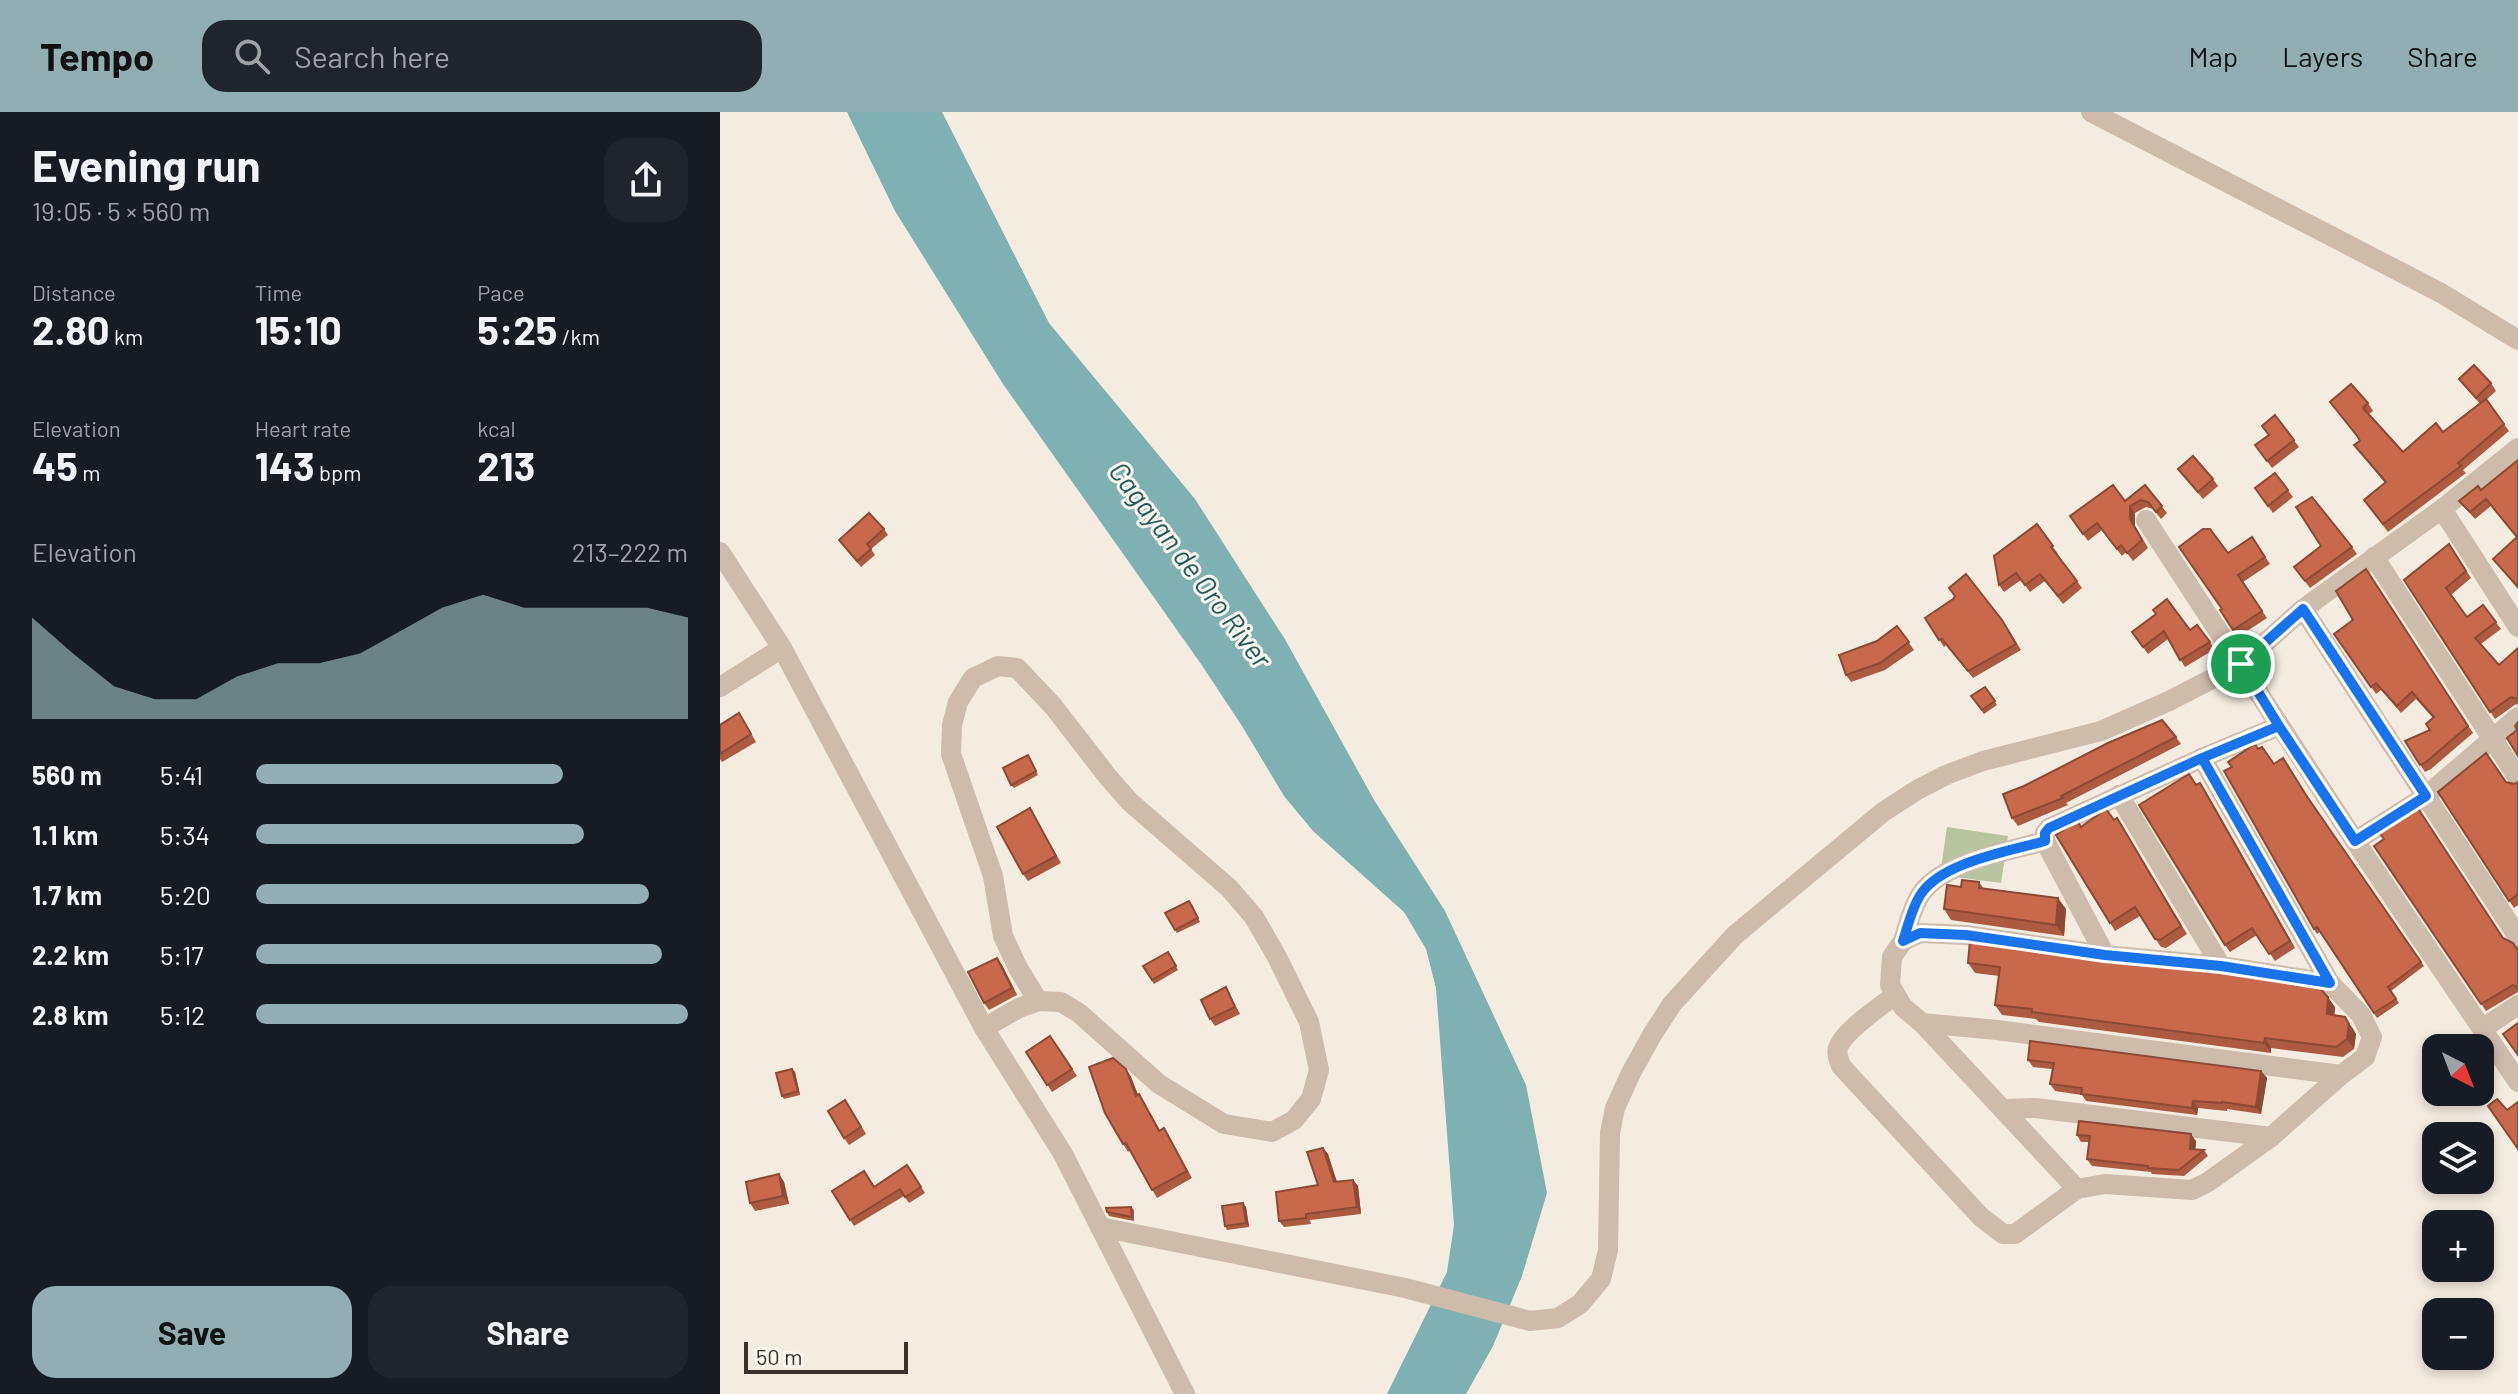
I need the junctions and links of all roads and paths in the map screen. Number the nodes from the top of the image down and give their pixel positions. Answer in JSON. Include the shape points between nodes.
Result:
{"nodes":[{"id":1,"x":2091,"y":112,"type":"edge"},
{"id":2,"x":2518,"y":340,"type":"edge"},
{"id":3,"x":2515,"y":457,"type":"edge"},
{"id":4,"x":2442,"y":509,"type":"junction"},
{"id":5,"x":2146,"y":520,"type":"dead end"},
{"id":6,"x":720,"y":552,"type":"edge"},
{"id":7,"x":2374,"y":557,"type":"junction"},
{"id":8,"x":2303,"y":609,"type":"junction"},
{"id":9,"x":2518,"y":627,"type":"edge"},
{"id":10,"x":782,"y":648,"type":"junction"},
{"id":11,"x":2241,"y":664,"type":"junction"},
{"id":12,"x":720,"y":687,"type":"edge"},
{"id":13,"x":2518,"y":717,"type":"edge"},
{"id":14,"x":2279,"y":726,"type":"junction"},
{"id":15,"x":2492,"y":738,"type":"junction"},
{"id":16,"x":2202,"y":758,"type":"junction"},
{"id":17,"x":2518,"y":778,"type":"edge"},
{"id":18,"x":2119,"y":795,"type":"junction"},
{"id":19,"x":2426,"y":796,"type":"junction"},
{"id":20,"x":2045,"y":841,"type":"junction"},
{"id":21,"x":2355,"y":841,"type":"junction"},
{"id":22,"x":2518,"y":937,"type":"edge"},
{"id":23,"x":1903,"y":941,"type":"junction"},
{"id":24,"x":2105,"y":955,"type":"junction"},
{"id":25,"x":2221,"y":966,"type":"junction"},
{"id":26,"x":2330,"y":983,"type":"junction"},
{"id":27,"x":1895,"y":995,"type":"junction"},
{"id":28,"x":1038,"y":1001,"type":"junction"},
{"id":29,"x":2518,"y":1005,"type":"edge"},
{"id":30,"x":1922,"y":1023,"type":"junction"},
{"id":31,"x":984,"y":1028,"type":"junction"},
{"id":32,"x":2482,"y":1029,"type":"junction"},
{"id":33,"x":2341,"y":1075,"type":"junction"},
{"id":34,"x":2518,"y":1082,"type":"edge"},
{"id":35,"x":2005,"y":1109,"type":"junction"},
{"id":36,"x":2271,"y":1137,"type":"junction"},
{"id":37,"x":2077,"y":1189,"type":"junction"},
{"id":38,"x":1100,"y":1227,"type":"junction"},
{"id":39,"x":1185,"y":1394,"type":"edge"}],
"edges":[{"from":1,"to":2,"type":"street","via":[[2441,293]]},
{"from":3,"to":4,"type":"street"},
{"from":4,"to":7,"type":"street"},
{"from":4,"to":9,"type":"street"},
{"from":5,"to":11,"type":"street"},
{"from":6,"to":10,"type":"street"},
{"from":7,"to":8,"type":"street"},
{"from":7,"to":15,"type":"street"},
{"from":8,"to":11,"type":"street"},
{"from":8,"to":19,"type":"street"},
{"from":10,"to":12,"type":"street"},
{"from":10,"to":31,"type":"street"},
{"from":11,"to":14,"type":"street"},
{"from":11,"to":38,"type":"street","via":[[2101,731],[1983,761],[1917,790],[1735,935],[1672,1004],[1615,1108],[1608,1250],[1601,1279],[1580,1304],[1558,1318],[1530,1321],[1405,1288]]},
{"from":13,"to":15,"type":"street"},
{"from":14,"to":16,"type":"street"},
{"from":14,"to":21,"type":"street"},
{"from":15,"to":17,"type":"street"},
{"from":15,"to":19,"type":"street"},
{"from":16,"to":18,"type":"street"},
{"from":16,"to":26,"type":"street"},
{"from":18,"to":20,"type":"street","via":[[2049,828]]},
{"from":18,"to":25,"type":"street"},
{"from":19,"to":21,"type":"street"},
{"from":19,"to":22,"type":"street"},
{"from":20,"to":23,"type":"street","via":[[1950,870],[1928,884]]},
{"from":20,"to":24,"type":"street"},
{"from":21,"to":32,"type":"street"},
{"from":23,"to":24,"type":"street","via":[[1920,933],[1966,935]]},
{"from":23,"to":27,"type":"street","via":[[1892,957],[1890,985]]},
{"from":24,"to":25,"type":"street"},
{"from":25,"to":26,"type":"street"},
{"from":26,"to":33,"type":"street","via":[[2361,1015],[2372,1037],[2365,1057]]},
{"from":27,"to":30,"type":"street"},
{"from":27,"to":37,"type":"street","via":[[1850,1032],[1837,1056],[1981,1217],[2003,1234],[2015,1234]]},
{"from":28,"to":28,"type":"street","via":[[1061,1002],[1079,1013],[1159,1084],[1224,1124],[1272,1132],[1294,1120],[1311,1099],[1319,1070],[1309,1022],[1254,917],[1229,888],[1130,802],[1017,668],[998,666],[973,678],[958,702],[951,754],[993,876],[1003,936]]},
{"from":28,"to":31,"type":"street"},
{"from":29,"to":32,"type":"street"},
{"from":30,"to":33,"type":"street"},
{"from":30,"to":35,"type":"street"},
{"from":31,"to":38,"type":"street","via":[[1063,1154]]},
{"from":32,"to":34,"type":"street"},
{"from":33,"to":36,"type":"street"},
{"from":35,"to":36,"type":"street","via":[[2035,1108]]},
{"from":35,"to":37,"type":"street"},
{"from":36,"to":37,"type":"street","via":[[2192,1190],[2105,1184]]},
{"from":38,"to":39,"type":"street"}]}
